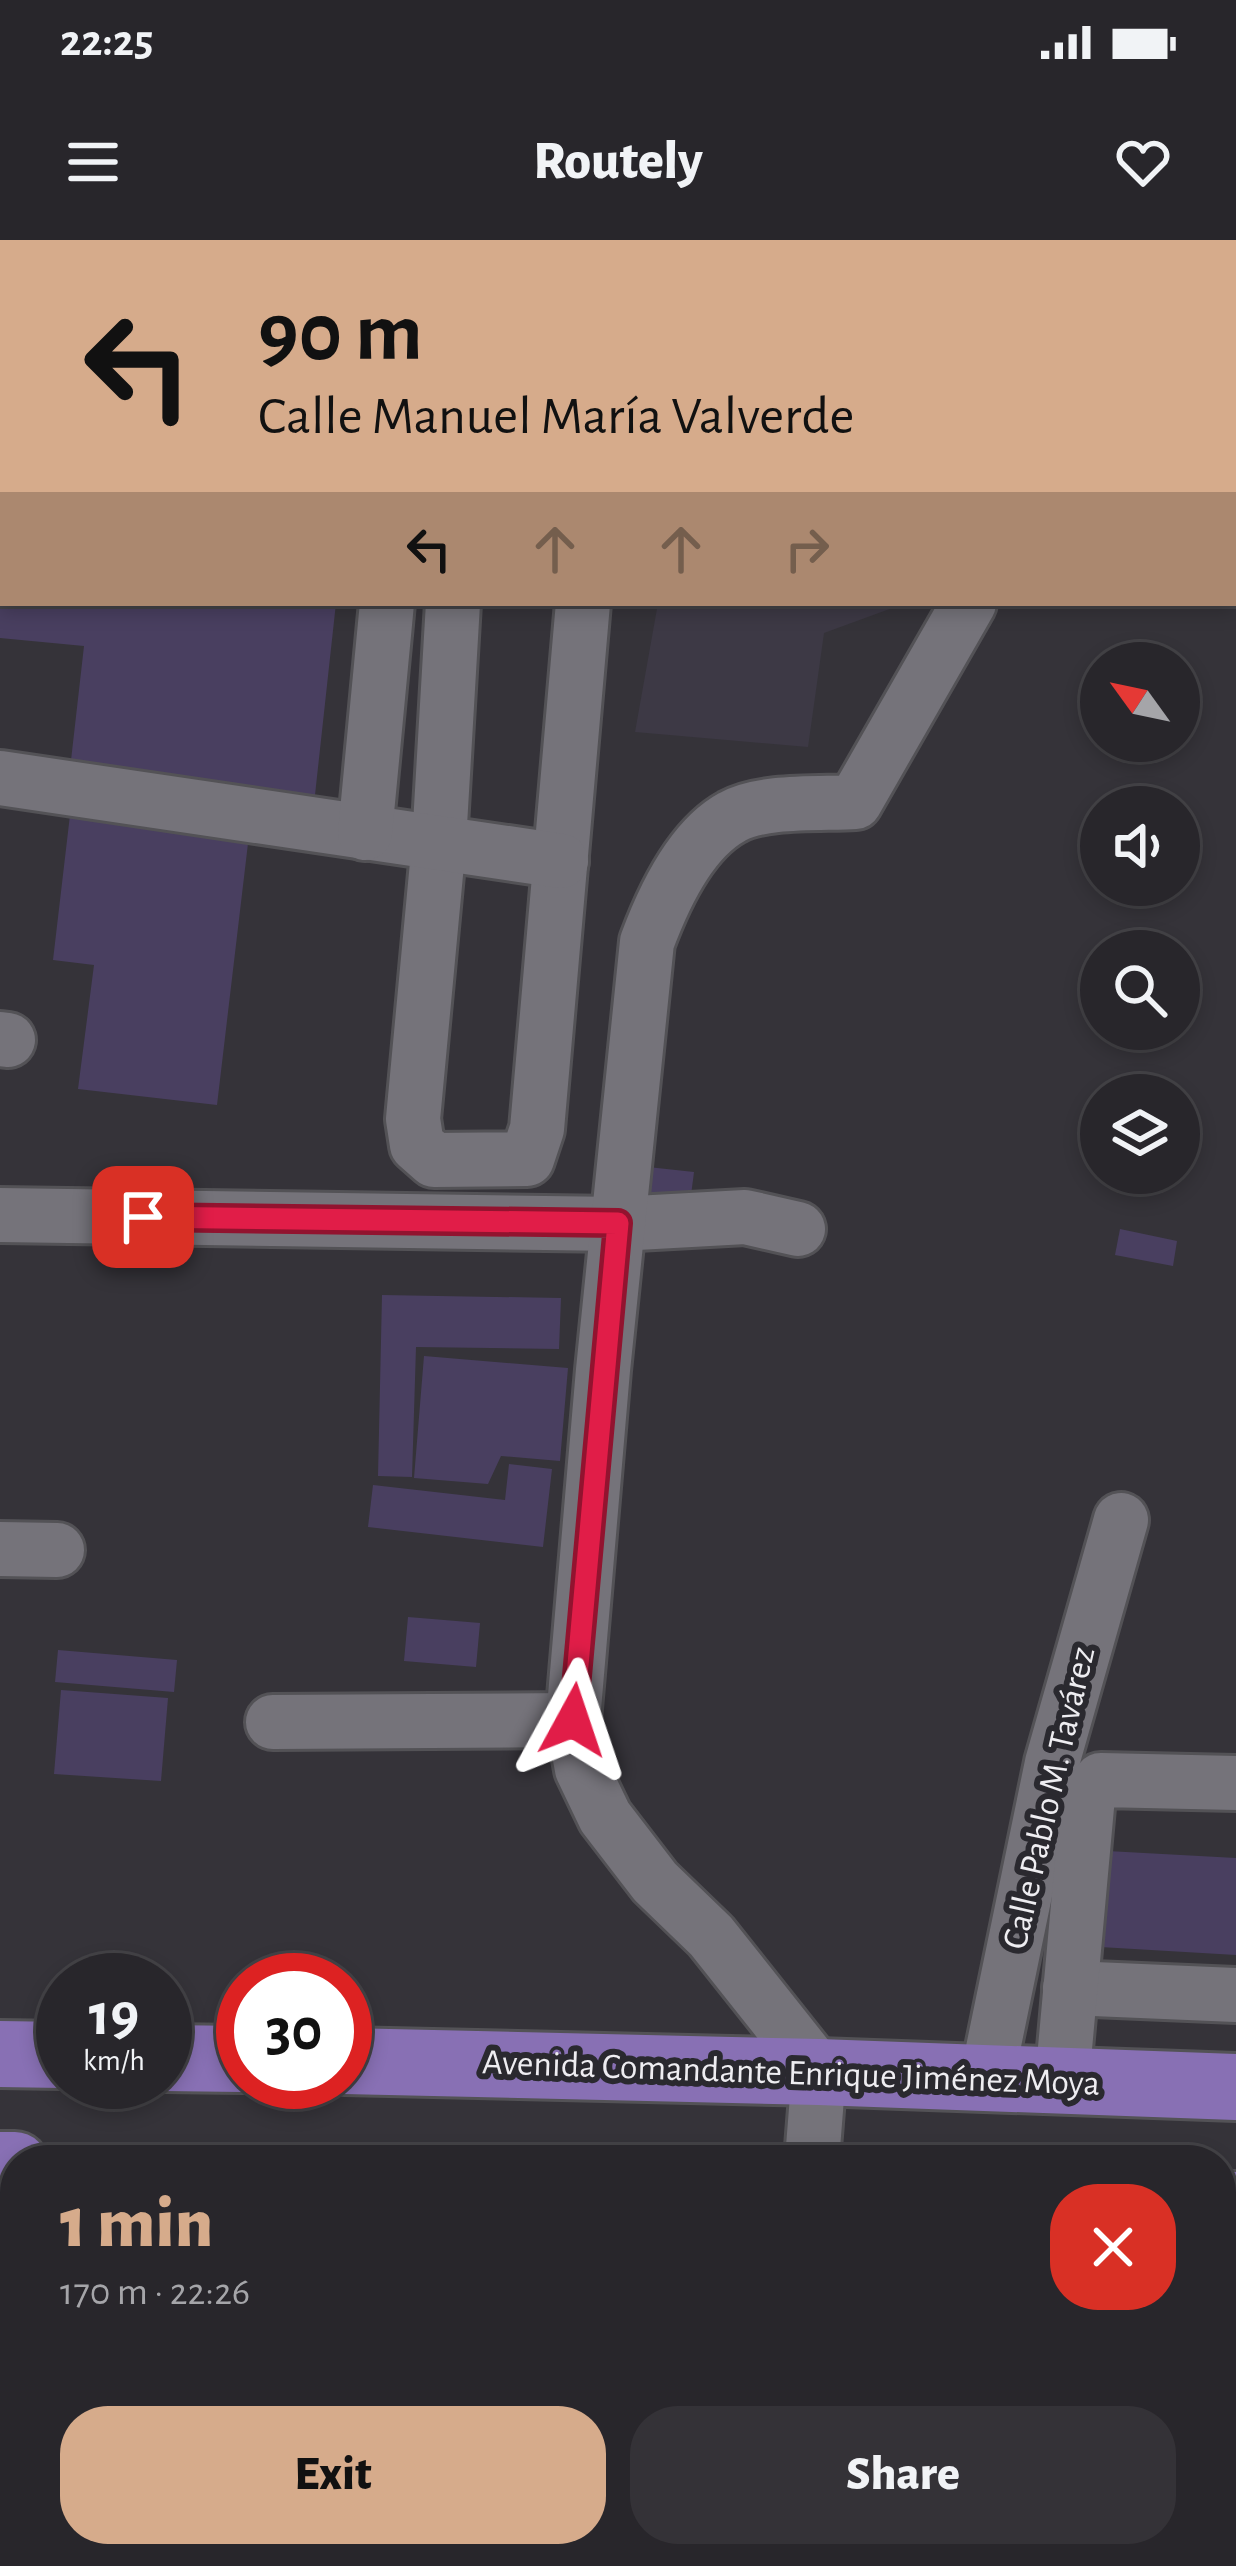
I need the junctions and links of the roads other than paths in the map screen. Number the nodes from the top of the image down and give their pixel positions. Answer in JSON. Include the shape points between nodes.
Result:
{"nodes":[{"id":1,"x":387,"y":606,"type":"edge"},
{"id":2,"x":453,"y":606,"type":"edge"},
{"id":3,"x":583,"y":606,"type":"edge"},
{"id":4,"x":965,"y":609,"type":"edge"},
{"id":5,"x":0,"y":778,"type":"edge"},
{"id":6,"x":364,"y":833,"type":"junction"},
{"id":7,"x":439,"y":842,"type":"junction"},
{"id":8,"x":561,"y":861,"type":"junction"},
{"id":9,"x":0,"y":1215,"type":"edge"},
{"id":10,"x":618,"y":1223,"type":"junction"},
{"id":11,"x":798,"y":1228,"type":"dead end"},
{"id":12,"x":1121,"y":1520,"type":"dead end"},
{"id":13,"x":0,"y":1549,"type":"edge"},
{"id":14,"x":57,"y":1550,"type":"dead end"},
{"id":15,"x":573,"y":1720,"type":"junction"},
{"id":16,"x":273,"y":1722,"type":"dead end"},
{"id":17,"x":1236,"y":1783,"type":"edge"},
{"id":18,"x":1070,"y":1988,"type":"junction"},
{"id":19,"x":1236,"y":1995,"type":"edge"},
{"id":20,"x":0,"y":2054,"type":"edge"},
{"id":21,"x":36,"y":2055,"type":"edge"},
{"id":22,"x":372,"y":2062,"type":"edge"},
{"id":23,"x":819,"y":2072,"type":"junction"},
{"id":24,"x":987,"y":2078,"type":"junction"},
{"id":25,"x":1062,"y":2080,"type":"junction"},
{"id":26,"x":1236,"y":2087,"type":"edge"},
{"id":27,"x":813,"y":2145,"type":"edge"}],
"edges":[{"from":1,"to":6,"type":"street"},
{"from":2,"to":7,"type":"street"},
{"from":3,"to":8,"type":"street"},
{"from":4,"to":10,"type":"street","via":[[855,802],[733,816],[693,853],[663,900],[647,941]]},
{"from":5,"to":6,"type":"street"},
{"from":6,"to":7,"type":"street"},
{"from":7,"to":8,"type":"street"},
{"from":7,"to":8,"type":"street","via":[[412,1119],[417,1145],[434,1160],[527,1159],[537,1129]]},
{"from":9,"to":10,"type":"street"},
{"from":10,"to":11,"type":"street","via":[[745,1217]]},
{"from":10,"to":15,"type":"street"},
{"from":12,"to":24,"type":"street","name":"Calle Pablo M. Tavárez","via":[[1052,1763]]},
{"from":13,"to":14,"type":"street"},
{"from":15,"to":16,"type":"street"},
{"from":15,"to":23,"type":"street","via":[[582,1768],[605,1816]]},
{"from":17,"to":18,"type":"street","via":[[1101,1780],[1088,1796]]},
{"from":18,"to":19,"type":"street"},
{"from":18,"to":25,"type":"street"},
{"from":20,"to":21,"type":"main road"},
{"from":22,"to":23,"type":"main road","name":"Avenida Comandante Enrique Jiménez Moya"},
{"from":23,"to":24,"type":"main road","name":"Avenida Comandante Enrique Jiménez Moya"},
{"from":23,"to":27,"type":"street"},
{"from":24,"to":25,"type":"main road","name":"Avenida Comandante Enrique Jiménez Moya"},
{"from":25,"to":26,"type":"main road","name":"Avenida Comandante Enrique Jiménez Moya"}]}
